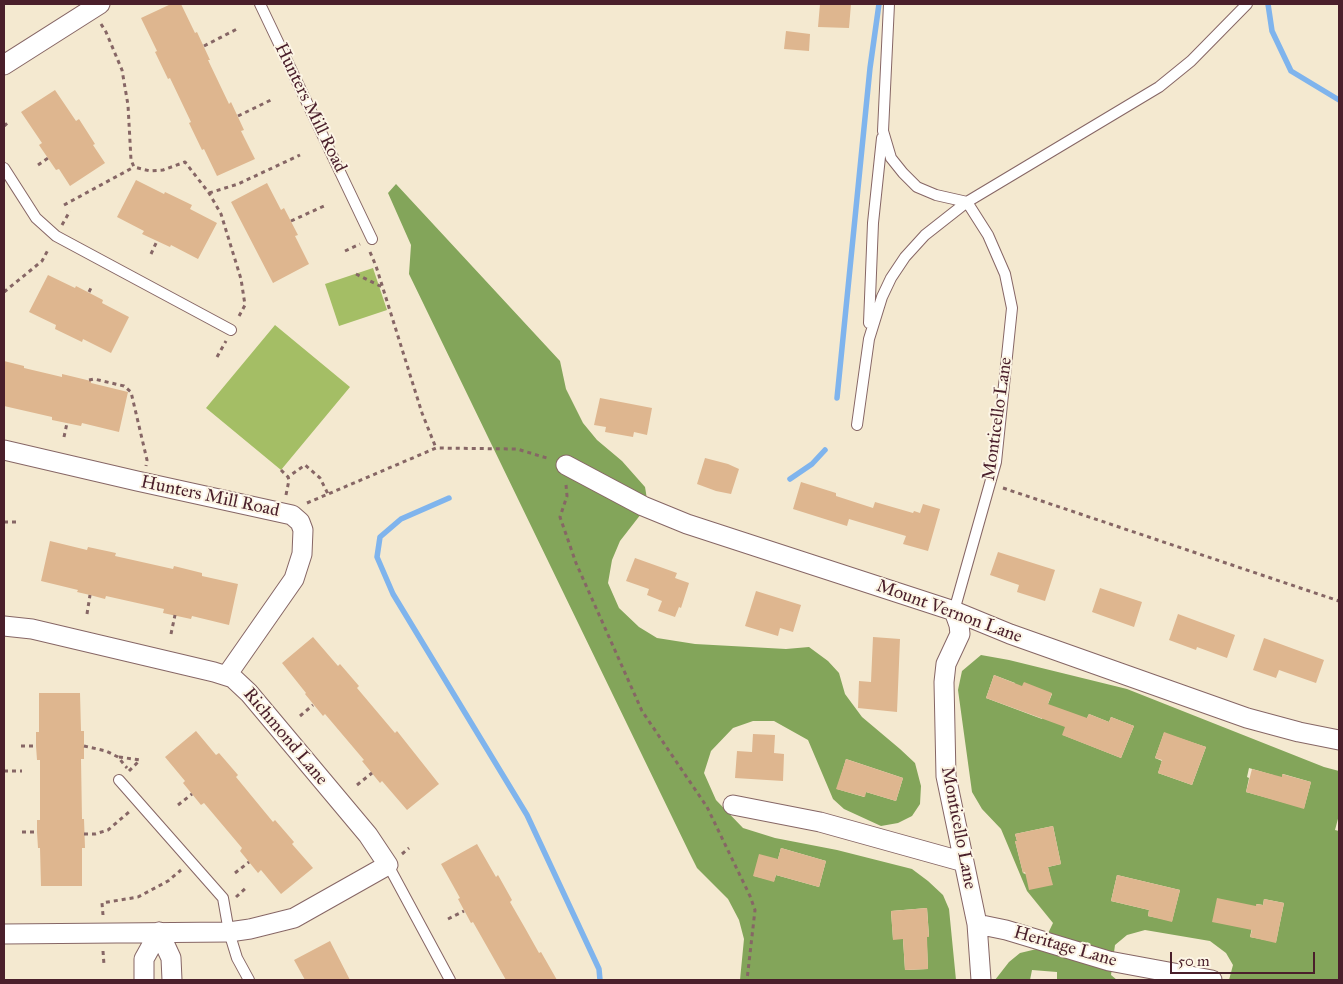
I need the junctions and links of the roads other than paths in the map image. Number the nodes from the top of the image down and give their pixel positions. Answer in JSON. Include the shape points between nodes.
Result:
{"nodes":[{"id":1,"x":100,"y":4,"type":"edge"},
{"id":2,"x":260,"y":4,"type":"edge"},
{"id":3,"x":889,"y":4,"type":"edge"},
{"id":4,"x":1247,"y":4,"type":"edge"},
{"id":5,"x":4,"y":65,"type":"edge"},
{"id":6,"x":883,"y":131,"type":"junction"},
{"id":7,"x":4,"y":168,"type":"edge"},
{"id":8,"x":967,"y":202,"type":"junction"},
{"id":9,"x":372,"y":239,"type":"road end"},
{"id":10,"x":231,"y":330,"type":"dead end"},
{"id":11,"x":869,"y":339,"type":"junction"},
{"id":12,"x":857,"y":425,"type":"dead end"},
{"id":13,"x":4,"y":450,"type":"edge"},
{"id":14,"x":566,"y":465,"type":"road end"},
{"id":15,"x":954,"y":611,"type":"junction"},
{"id":16,"x":4,"y":626,"type":"edge"},
{"id":17,"x":227,"y":675,"type":"junction"},
{"id":18,"x":1339,"y":740,"type":"edge"},
{"id":19,"x":119,"y":780,"type":"dead end"},
{"id":20,"x":732,"y":805,"type":"dead end"},
{"id":21,"x":964,"y":862,"type":"junction"},
{"id":22,"x":388,"y":865,"type":"junction"},
{"id":23,"x":977,"y":924,"type":"junction"},
{"id":24,"x":159,"y":932,"type":"junction"},
{"id":25,"x":229,"y":932,"type":"junction"},
{"id":26,"x":4,"y":934,"type":"edge"},
{"id":27,"x":144,"y":980,"type":"edge"},
{"id":28,"x":172,"y":980,"type":"edge"},
{"id":29,"x":249,"y":980,"type":"edge"},
{"id":30,"x":450,"y":980,"type":"edge"},
{"id":31,"x":981,"y":980,"type":"edge"},
{"id":32,"x":1212,"y":980,"type":"edge"}],
"edges":[{"from":1,"to":5,"type":"street"},
{"from":2,"to":9,"type":"lane","name":"Hunters Mill Road"},
{"from":3,"to":6,"type":"lane"},
{"from":4,"to":8,"type":"lane","via":[[1192,61],[1159,86]]},
{"from":6,"to":8,"type":"lane","via":[[891,158],[917,187]]},
{"from":6,"to":11,"type":"lane","via":[[873,223]]},
{"from":7,"to":10,"type":"lane","via":[[36,218],[56,236]]},
{"from":8,"to":11,"type":"lane","via":[[932,228],[905,257],[882,297]]},
{"from":8,"to":15,"type":"lane","name":"Monticello Lane","via":[[988,235],[1002,266],[1012,308],[996,462]]},
{"from":11,"to":12,"type":"lane"},
{"from":13,"to":17,"type":"street","name":"Hunters Mill Road","via":[[284,513],[300,522],[303,530],[299,566],[294,579]]},
{"from":14,"to":15,"type":"street","name":"Mount Vernon Lane","via":[[644,506],[687,524]]},
{"from":15,"to":18,"type":"street","name":"Mount Vernon Lane","via":[[1247,718]]},
{"from":15,"to":21,"type":"street","name":"Monticello Lane","via":[[960,634],[946,664],[944,682],[946,776]]},
{"from":16,"to":17,"type":"street","name":"Richmond Lane","via":[[32,629]]},
{"from":17,"to":22,"type":"street","name":"Richmond Lane","via":[[240,683],[255,700],[368,835]]},
{"from":19,"to":25,"type":"lane","via":[[223,898]]},
{"from":20,"to":21,"type":"street","via":[[820,822]]},
{"from":21,"to":23,"type":"street","name":"Monticello Lane"},
{"from":22,"to":25,"type":"street","via":[[294,918]]},
{"from":22,"to":30,"type":"lane","name":"Richmond Lane"},
{"from":23,"to":31,"type":"street","name":"Monticello Lane"},
{"from":23,"to":32,"type":"street","name":"Heritage Lane","via":[[1109,961]]},
{"from":24,"to":25,"type":"street"},
{"from":24,"to":26,"type":"street"},
{"from":24,"to":27,"type":"street","via":[[144,959]]},
{"from":24,"to":28,"type":"street","via":[[172,958]]},
{"from":25,"to":29,"type":"lane","via":[[237,958]]}]}
